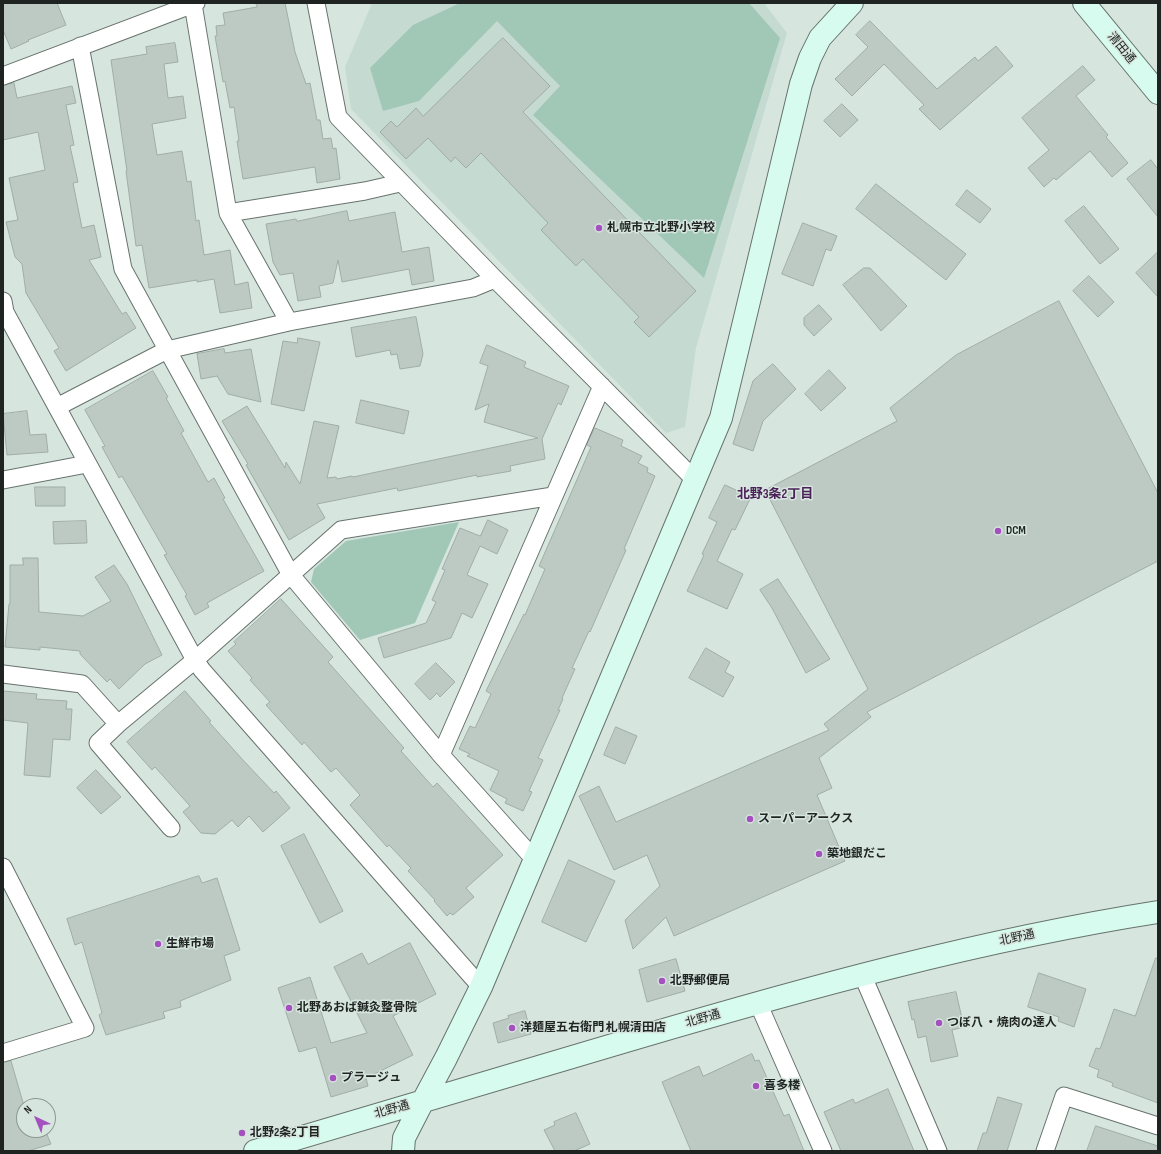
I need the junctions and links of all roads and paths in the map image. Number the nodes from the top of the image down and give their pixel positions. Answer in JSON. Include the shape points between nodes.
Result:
{"nodes":[{"id":1,"x":316,"y":3,"type":"edge"},
{"id":2,"x":852,"y":3,"type":"edge"},
{"id":3,"x":1084,"y":3,"type":"edge"},
{"id":4,"x":195,"y":4,"type":"edge"},
{"id":5,"x":80,"y":46,"type":"junction"},
{"id":6,"x":3,"y":76,"type":"edge"},
{"id":7,"x":1158,"y":93,"type":"edge"},
{"id":8,"x":400,"y":183,"type":"junction"},
{"id":9,"x":228,"y":213,"type":"junction"},
{"id":10,"x":495,"y":279,"type":"junction"},
{"id":11,"x":3,"y":301,"type":"edge"},
{"id":12,"x":289,"y":322,"type":"junction"},
{"id":13,"x":167,"y":350,"type":"junction"},
{"id":14,"x":602,"y":386,"type":"junction"},
{"id":15,"x":57,"y":407,"type":"junction"},
{"id":16,"x":87,"y":464,"type":"junction"},
{"id":17,"x":3,"y":480,"type":"edge"},
{"id":18,"x":695,"y":480,"type":"junction"},
{"id":19,"x":553,"y":496,"type":"junction"},
{"id":20,"x":291,"y":575,"type":"junction"},
{"id":21,"x":195,"y":660,"type":"junction"},
{"id":22,"x":3,"y":674,"type":"edge"},
{"id":23,"x":118,"y":724,"type":"junction"},
{"id":24,"x":441,"y":755,"type":"junction"},
{"id":25,"x":172,"y":828,"type":"dead end"},
{"id":26,"x":534,"y":859,"type":"junction"},
{"id":27,"x":3,"y":867,"type":"edge"},
{"id":28,"x":1158,"y":912,"type":"edge"},
{"id":29,"x":862,"y":974,"type":"junction"},
{"id":30,"x":481,"y":987,"type":"junction"},
{"id":31,"x":758,"y":1003,"type":"junction"},
{"id":32,"x":3,"y":1053,"type":"edge"},
{"id":33,"x":422,"y":1101,"type":"junction"},
{"id":34,"x":1158,"y":1126,"type":"edge"},
{"id":35,"x":255,"y":1151,"type":"edge"},
{"id":36,"x":403,"y":1151,"type":"edge"},
{"id":37,"x":823,"y":1151,"type":"edge"},
{"id":38,"x":938,"y":1151,"type":"edge"},
{"id":39,"x":1045,"y":1151,"type":"edge"}],
"edges":[{"from":1,"to":8,"type":"street","via":[[338,117]]},
{"from":2,"to":18,"type":"street","via":[[820,38],[810,58],[799,92],[721,418]]},
{"from":3,"to":7,"type":"street","name":"清田通"},
{"from":4,"to":5,"type":"street"},
{"from":4,"to":9,"type":"street"},
{"from":5,"to":6,"type":"street"},
{"from":5,"to":13,"type":"street","via":[[123,269]]},
{"from":8,"to":9,"type":"street"},
{"from":8,"to":10,"type":"street"},
{"from":9,"to":12,"type":"street"},
{"from":10,"to":12,"type":"street","via":[[473,288]]},
{"from":10,"to":14,"type":"street"},
{"from":11,"to":15,"type":"street","via":[[5,312]]},
{"from":12,"to":13,"type":"street"},
{"from":13,"to":15,"type":"street"},
{"from":13,"to":20,"type":"street"},
{"from":14,"to":18,"type":"street"},
{"from":14,"to":19,"type":"street"},
{"from":15,"to":16,"type":"street"},
{"from":16,"to":17,"type":"street"},
{"from":16,"to":21,"type":"street"},
{"from":18,"to":26,"type":"street"},
{"from":19,"to":20,"type":"street","via":[[341,530]]},
{"from":19,"to":24,"type":"street"},
{"from":20,"to":21,"type":"street"},
{"from":20,"to":24,"type":"street"},
{"from":21,"to":23,"type":"street"},
{"from":21,"to":30,"type":"street"},
{"from":22,"to":23,"type":"street","via":[[82,684]]},
{"from":23,"to":25,"type":"street","via":[[98,743]]},
{"from":24,"to":26,"type":"street"},
{"from":26,"to":30,"type":"street"},
{"from":27,"to":32,"type":"street","via":[[85,1028]]},
{"from":28,"to":29,"type":"street","name":"北野通","via":[[1012,938]]},
{"from":29,"to":31,"type":"street","name":"北野通"},
{"from":29,"to":38,"type":"street"},
{"from":30,"to":33,"type":"street"},
{"from":31,"to":33,"type":"street","name":"北野通"},
{"from":31,"to":37,"type":"street"},
{"from":33,"to":35,"type":"street","name":"北野通"},
{"from":33,"to":36,"type":"street","via":[[404,1138]]},
{"from":34,"to":39,"type":"street","via":[[1064,1096]]}]}
